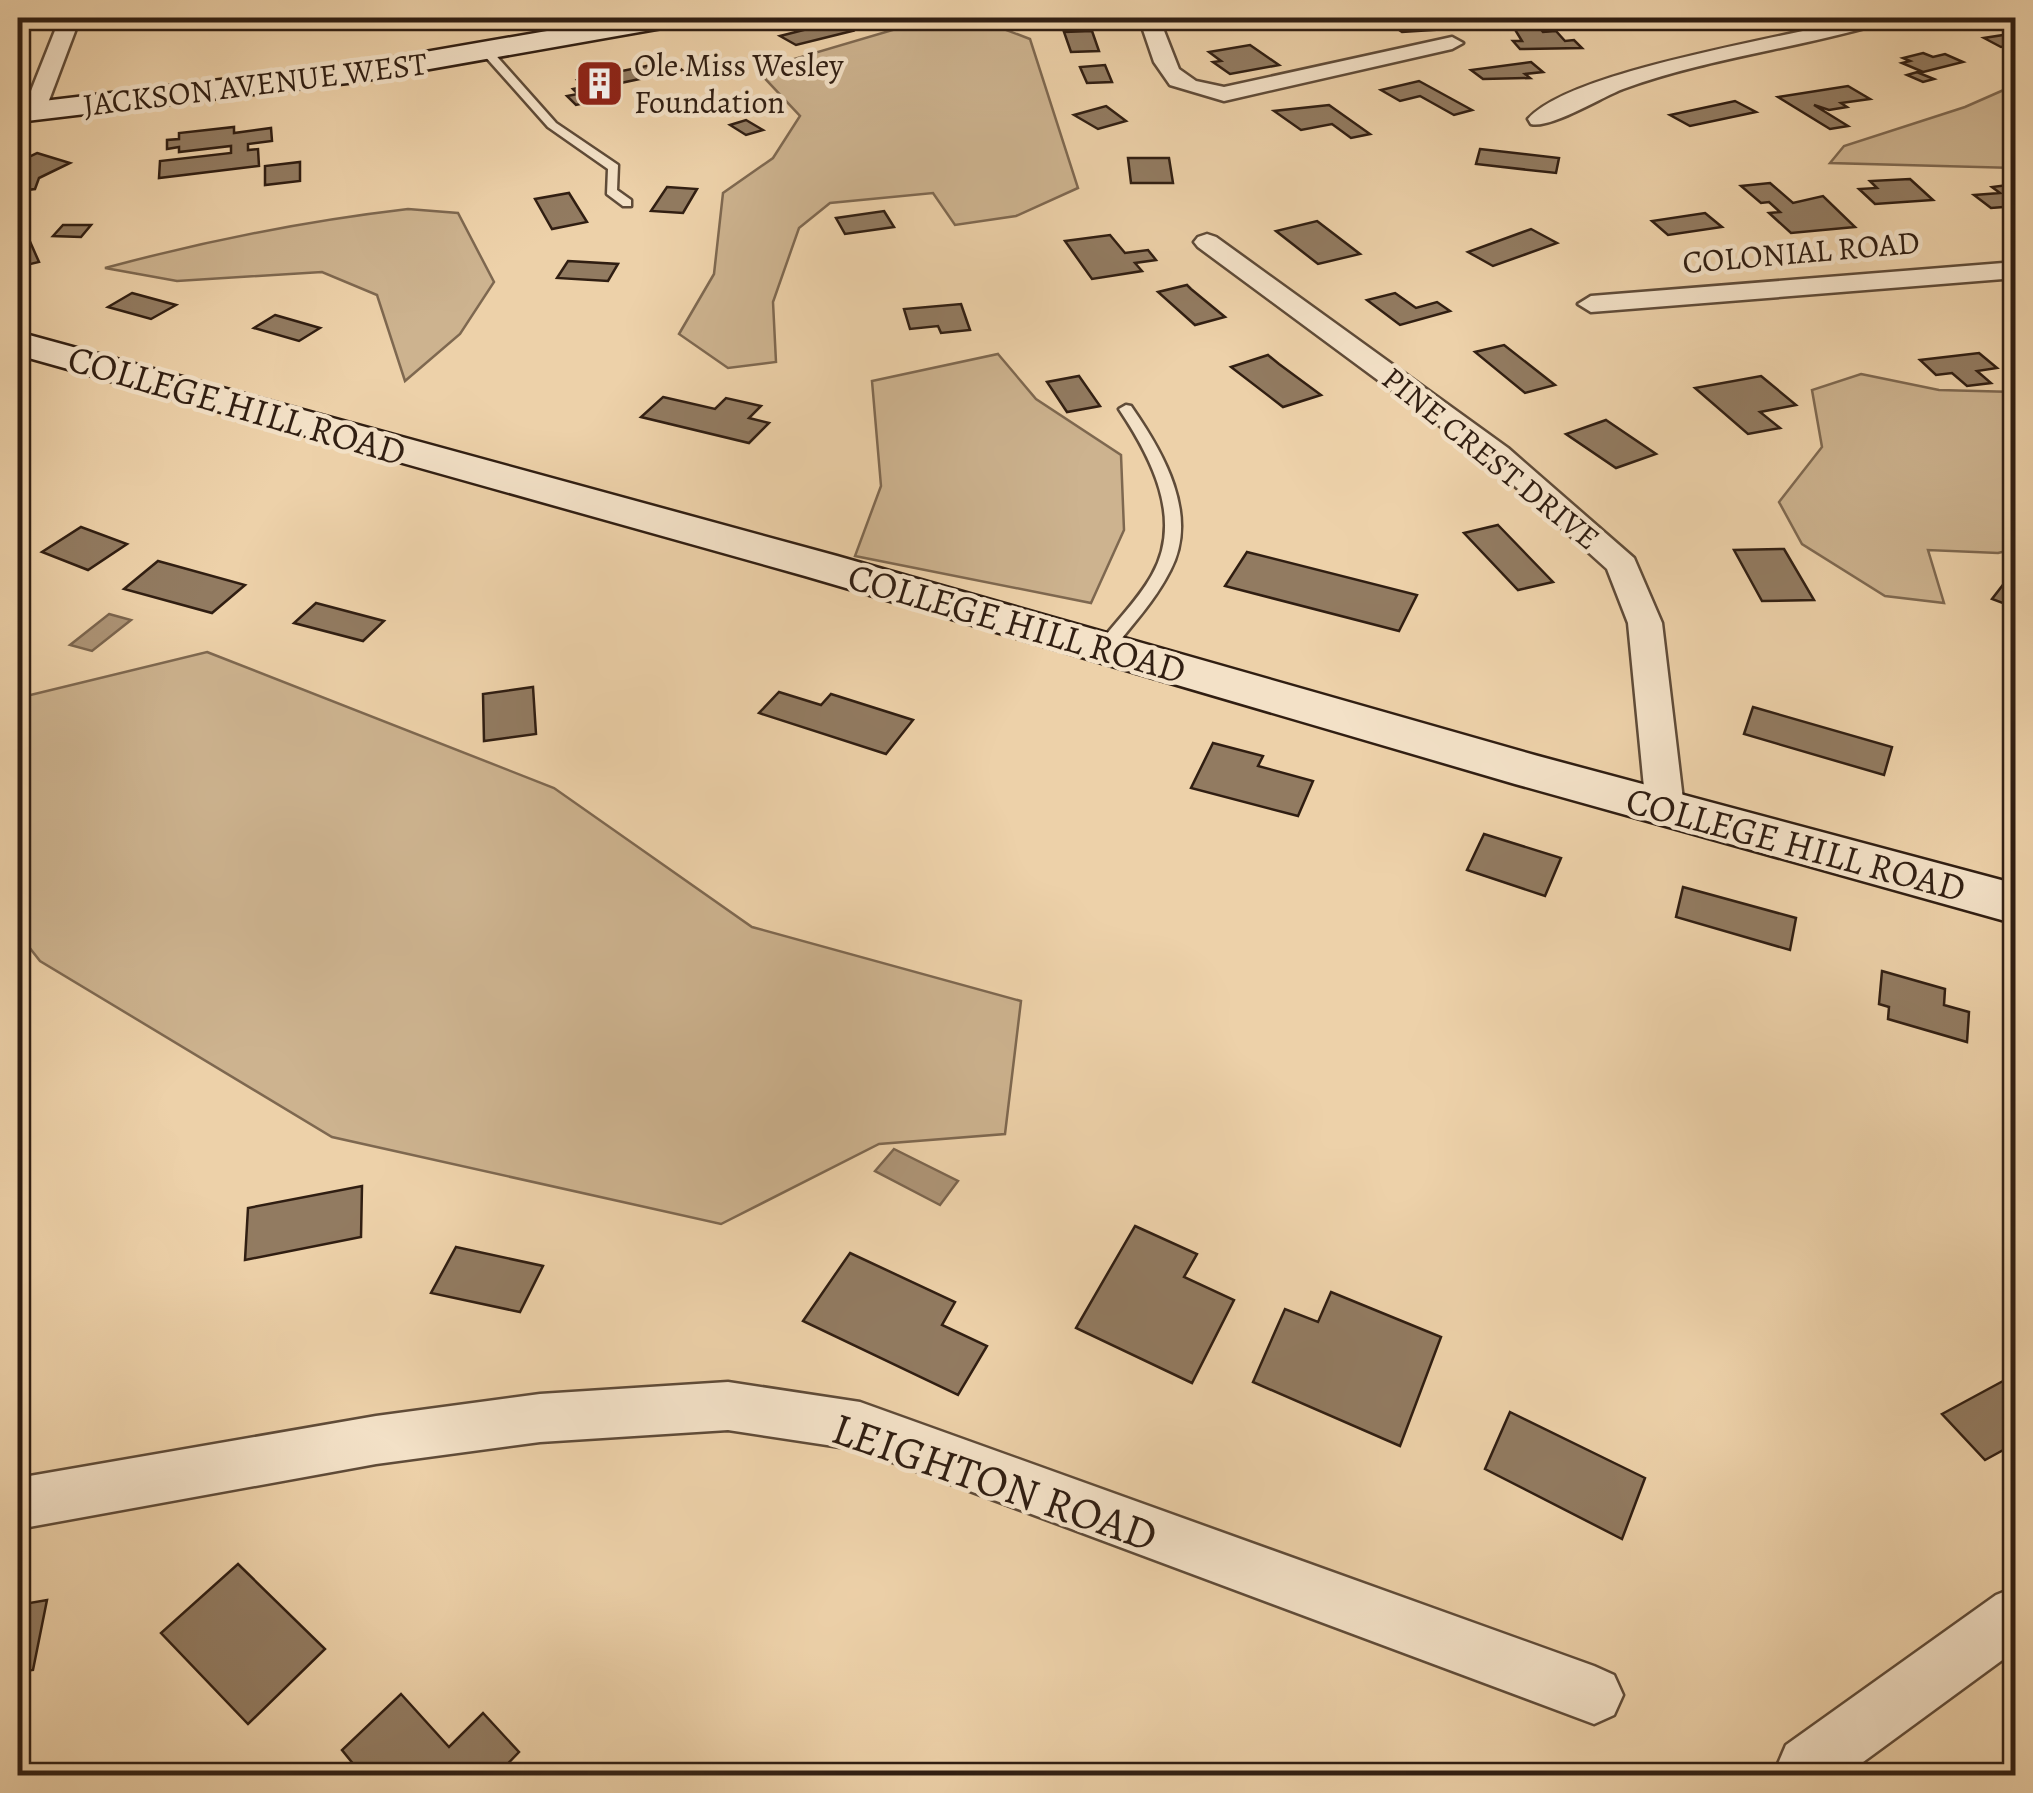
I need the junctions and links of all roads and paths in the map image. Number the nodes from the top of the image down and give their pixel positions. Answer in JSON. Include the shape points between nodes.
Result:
{"nodes":[{"id":1,"x":72,"y":18,"type":"edge"},
{"id":2,"x":668,"y":18,"type":"edge"},
{"id":3,"x":1149,"y":18,"type":"edge"},
{"id":4,"x":1878,"y":18,"type":"edge"},
{"id":5,"x":1783,"y":23,"type":"dead end"},
{"id":6,"x":1810,"y":34,"type":"junction"},
{"id":7,"x":1452,"y":43,"type":"dead end"},
{"id":8,"x":487,"y":52,"type":"junction"},
{"id":9,"x":26,"y":112,"type":"edge"},
{"id":10,"x":1538,"y":119,"type":"dead end"},
{"id":11,"x":627,"y":204,"type":"dead end"},
{"id":12,"x":1207,"y":242,"type":"dead end"},
{"id":13,"x":2016,"y":270,"type":"edge"},
{"id":14,"x":1591,"y":304,"type":"dead end"},
{"id":15,"x":18,"y":344,"type":"edge"},
{"id":16,"x":1126,"y":410,"type":"dead end"},
{"id":17,"x":1104,"y":649,"type":"junction"},
{"id":18,"x":1665,"y":808,"type":"junction"},
{"id":19,"x":2016,"y":904,"type":"edge"},
{"id":20,"x":18,"y":1504,"type":"edge"},
{"id":21,"x":2016,"y":1614,"type":"edge"},
{"id":22,"x":1594,"y":1695,"type":"dead end"},
{"id":23,"x":1807,"y":1766,"type":"dead end"}],
"edges":[{"from":1,"to":9,"type":"street"},
{"from":2,"to":8,"type":"street","name":"JACKSON AVENUE WEST"},
{"from":3,"to":7,"type":"street","via":[[1164,69],[1199,91],[1224,94]]},
{"from":4,"to":6,"type":"street"},
{"from":5,"to":6,"type":"street"},
{"from":6,"to":10,"type":"street","via":[[1634,78],[1580,95]]},
{"from":8,"to":9,"type":"street","name":"JACKSON AVENUE WEST"},
{"from":8,"to":11,"type":"lane","via":[[552,125],[614,168],[611,192]]},
{"from":12,"to":18,"type":"street","name":"PINE CREST DRIVE","via":[[1497,454],[1622,565],[1645,623]]},
{"from":13,"to":14,"type":"street","name":"COLONIAL ROAD"},
{"from":15,"to":17,"type":"street","name":"COLLEGE HILL ROAD"},
{"from":16,"to":17,"type":"lane","via":[[1163,477],[1175,530],[1166,563]]},
{"from":17,"to":18,"type":"street","name":"COLLEGE HILL ROAD"},
{"from":18,"to":19,"type":"street","name":"COLLEGE HILL ROAD"},
{"from":20,"to":22,"type":"street","name":"LEIGHTON ROAD","via":[[376,1440],[540,1418],[728,1406],[860,1426]]},
{"from":21,"to":23,"type":"street"}]}
